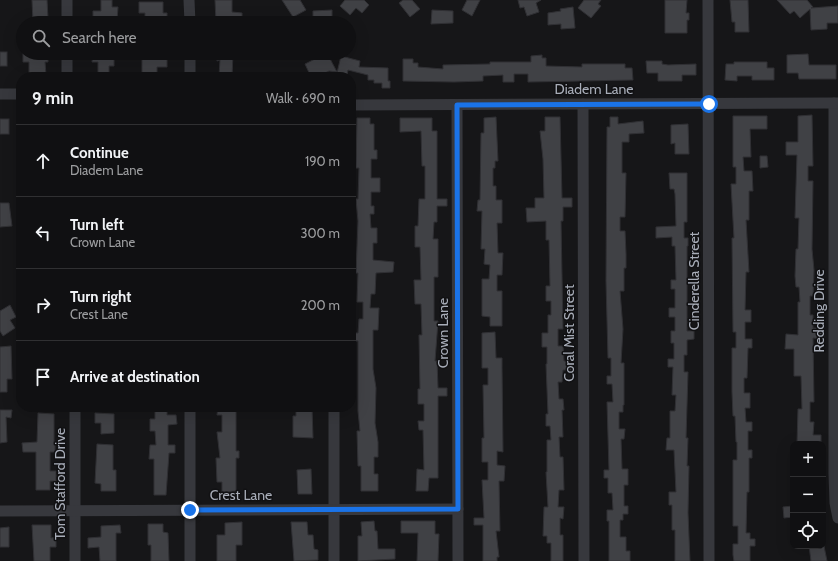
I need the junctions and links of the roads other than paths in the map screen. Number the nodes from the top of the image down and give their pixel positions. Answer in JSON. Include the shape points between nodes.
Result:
{"nodes":[{"id":1,"x":67,"y":0,"type":"edge"},
{"id":2,"x":190,"y":0,"type":"edge"},
{"id":3,"x":708,"y":0,"type":"edge"},
{"id":4,"x":67,"y":16,"type":"edge"},
{"id":5,"x":190,"y":16,"type":"edge"},
{"id":6,"x":67,"y":60,"type":"edge"},
{"id":7,"x":190,"y":60,"type":"edge"},
{"id":8,"x":67,"y":72,"type":"edge"},
{"id":9,"x":190,"y":72,"type":"edge"},
{"id":10,"x":0,"y":94,"type":"edge"},
{"id":11,"x":16,"y":94,"type":"edge"},
{"id":12,"x":836,"y":103,"type":"edge"},
{"id":13,"x":583,"y":104,"type":"junction"},
{"id":14,"x":709,"y":104,"type":"junction"},
{"id":15,"x":356,"y":105,"type":"edge"},
{"id":16,"x":457,"y":105,"type":"junction"},
{"id":17,"x":75,"y":412,"type":"edge"},
{"id":18,"x":190,"y":412,"type":"edge"},
{"id":19,"x":334,"y":412,"type":"edge"},
{"id":20,"x":458,"y":509,"type":"junction"},
{"id":21,"x":75,"y":510,"type":"junction"},
{"id":22,"x":190,"y":510,"type":"junction"},
{"id":23,"x":334,"y":510,"type":"junction"},
{"id":24,"x":0,"y":511,"type":"edge"},
{"id":25,"x":838,"y":518,"type":"edge"},
{"id":26,"x":75,"y":561,"type":"edge"},
{"id":27,"x":190,"y":561,"type":"edge"},
{"id":28,"x":334,"y":561,"type":"edge"},
{"id":29,"x":458,"y":561,"type":"edge"},
{"id":30,"x":584,"y":561,"type":"edge"},
{"id":31,"x":709,"y":561,"type":"edge"}],
"edges":[{"from":1,"to":4,"type":"street"},
{"from":2,"to":5,"type":"street"},
{"from":3,"to":14,"type":"street","name":"Cinderella Street"},
{"from":6,"to":8,"type":"street"},
{"from":7,"to":9,"type":"street"},
{"from":10,"to":11,"type":"street"},
{"from":12,"to":14,"type":"street","name":"Diadem Lane"},
{"from":12,"to":25,"type":"street","name":"Redding Drive","via":[[834,474]]},
{"from":13,"to":14,"type":"street","name":"Diadem Lane"},
{"from":13,"to":16,"type":"street","name":"Diadem Lane"},
{"from":13,"to":30,"type":"street","name":"Coral Mist Street"},
{"from":14,"to":31,"type":"street","name":"Cinderella Street"},
{"from":15,"to":16,"type":"street","name":"Diadem Lane"},
{"from":16,"to":20,"type":"street","name":"Crown Lane"},
{"from":17,"to":21,"type":"street","name":"Tom Stafford Drive"},
{"from":18,"to":22,"type":"street"},
{"from":19,"to":23,"type":"street"},
{"from":20,"to":23,"type":"street","name":"Crest Lane"},
{"from":20,"to":29,"type":"street","name":"Crown Lane"},
{"from":21,"to":22,"type":"street","name":"Crest Lane"},
{"from":21,"to":24,"type":"street","name":"Crest Lane"},
{"from":21,"to":26,"type":"street","name":"Tom Stafford Drive"},
{"from":22,"to":23,"type":"street","name":"Crest Lane"},
{"from":22,"to":27,"type":"street"},
{"from":23,"to":28,"type":"street"}]}
